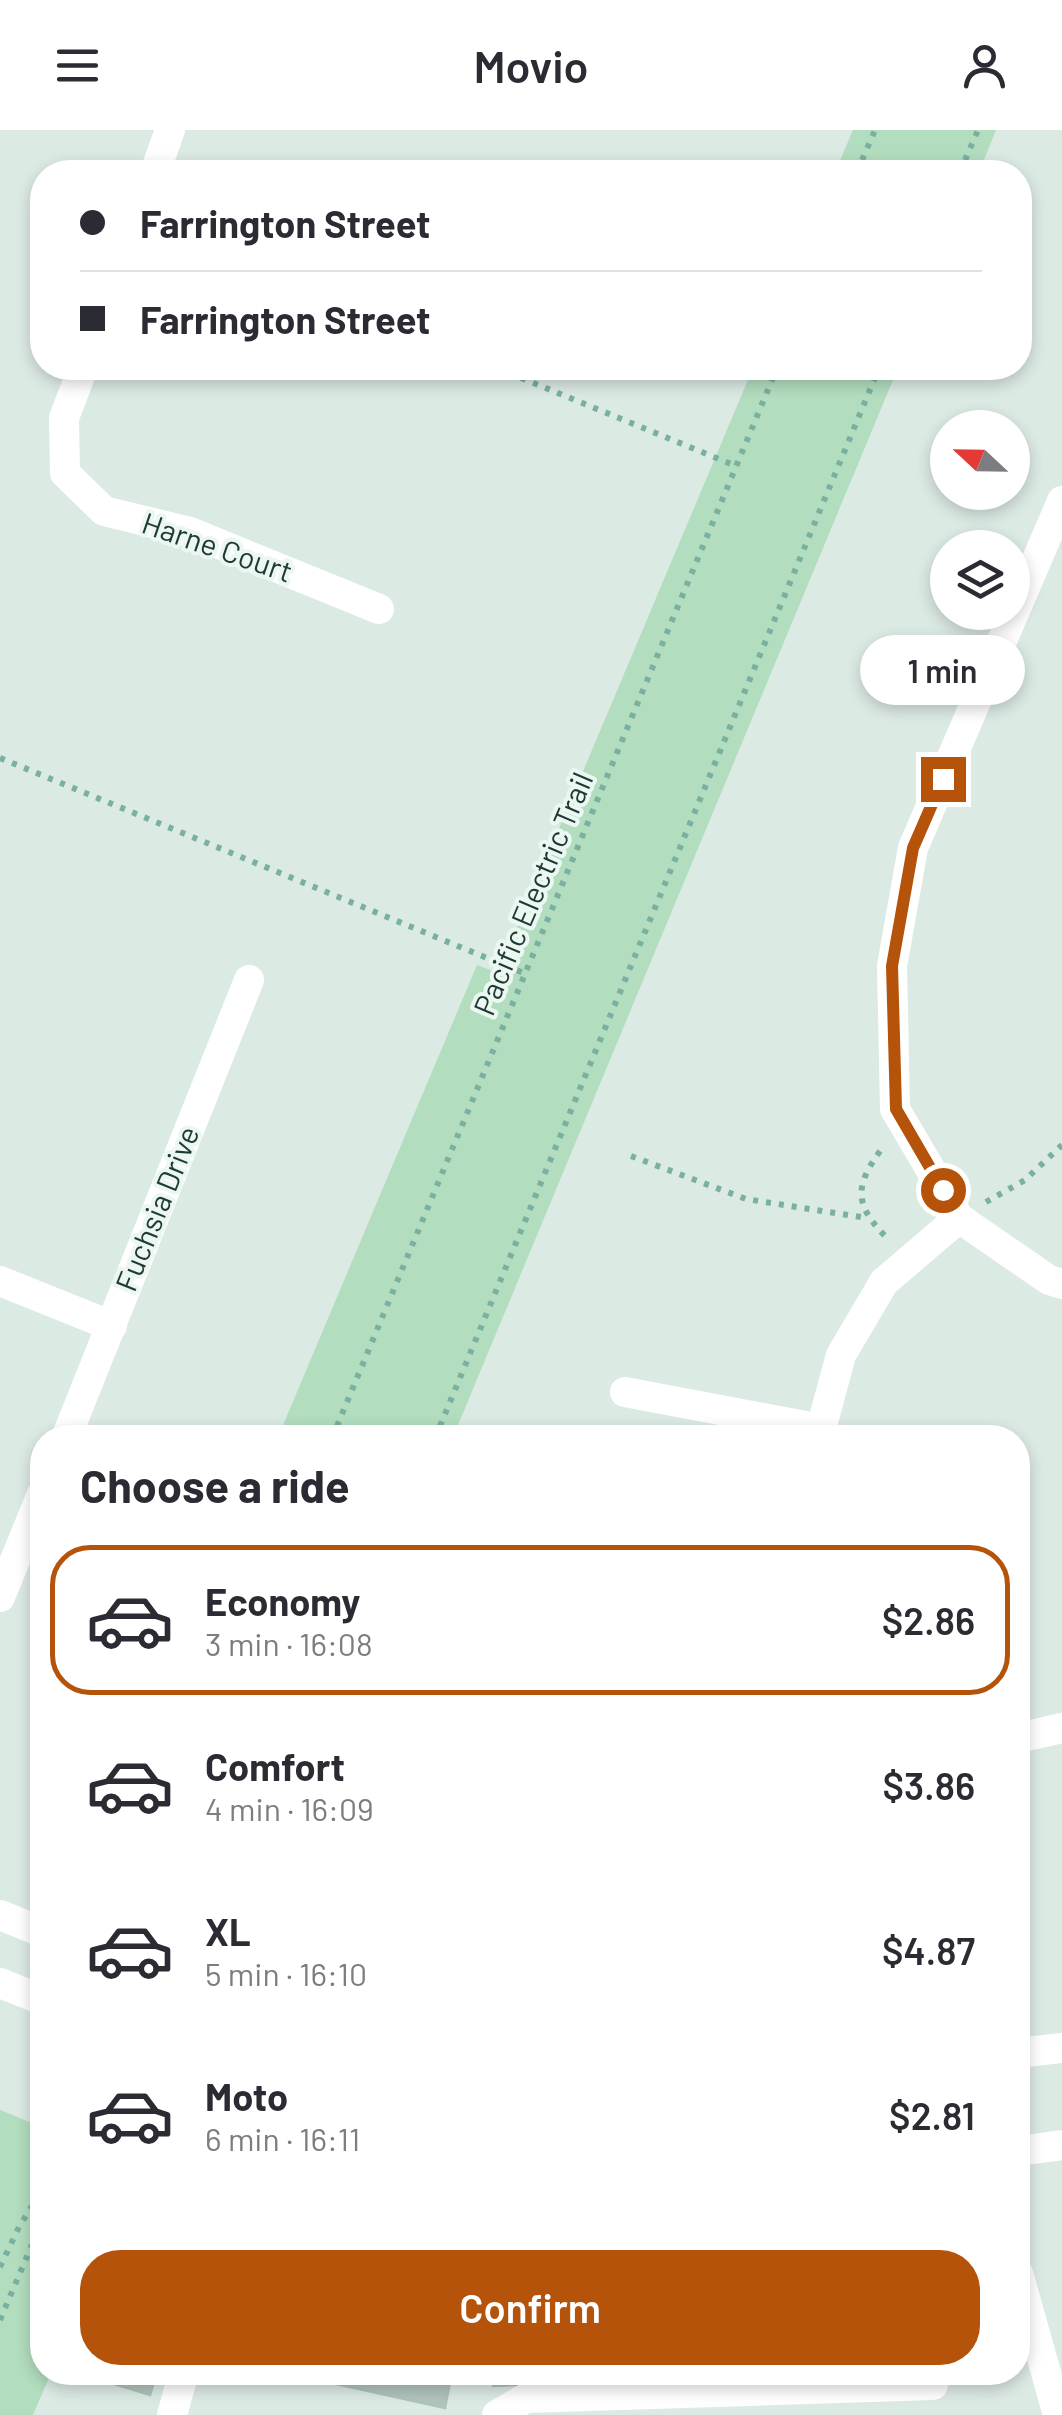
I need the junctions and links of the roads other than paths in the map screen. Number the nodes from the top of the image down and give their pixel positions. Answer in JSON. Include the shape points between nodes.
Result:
{"nodes":[{"id":1,"x":170,"y":130,"type":"edge"},
{"id":2,"x":159,"y":160,"type":"edge"},
{"id":3,"x":78,"y":380,"type":"edge"},
{"id":4,"x":1062,"y":501,"type":"edge"},
{"id":5,"x":380,"y":609,"type":"dead end"},
{"id":6,"x":249,"y":980,"type":"dead end"},
{"id":7,"x":959,"y":1218,"type":"junction"},
{"id":8,"x":0,"y":1281,"type":"edge"},
{"id":9,"x":1062,"y":1284,"type":"edge"},
{"id":10,"x":112,"y":1326,"type":"junction"},
{"id":11,"x":626,"y":1392,"type":"dead end"},
{"id":12,"x":71,"y":1425,"type":"edge"},
{"id":13,"x":783,"y":1425,"type":"edge"},
{"id":14,"x":823,"y":1425,"type":"edge"},
{"id":15,"x":30,"y":1523,"type":"edge"},
{"id":16,"x":0,"y":1597,"type":"edge"},
{"id":17,"x":1062,"y":1728,"type":"edge"},
{"id":18,"x":1030,"y":1735,"type":"edge"},
{"id":19,"x":0,"y":1915,"type":"edge"},
{"id":20,"x":30,"y":1927,"type":"edge"},
{"id":21,"x":0,"y":1983,"type":"edge"},
{"id":22,"x":30,"y":1995,"type":"edge"},
{"id":23,"x":1062,"y":2048,"type":"edge"},
{"id":24,"x":1030,"y":2051,"type":"edge"},
{"id":25,"x":1062,"y":2145,"type":"edge"},
{"id":26,"x":1030,"y":2149,"type":"edge"},
{"id":27,"x":1030,"y":2316,"type":"edge"},
{"id":28,"x":183,"y":2385,"type":"edge"},
{"id":29,"x":926,"y":2385,"type":"edge"},
{"id":30,"x":801,"y":2402,"type":"edge"},
{"id":31,"x":180,"y":2413,"type":"edge"},
{"id":32,"x":496,"y":2415,"type":"edge"},
{"id":33,"x":1058,"y":2415,"type":"edge"}],
"edges":[{"from":1,"to":2,"type":"street"},
{"from":3,"to":5,"type":"street","name":"Harne Court","via":[[64,418],[65,473],[104,511],[190,532]]},
{"from":4,"to":7,"type":"street","via":[[913,848],[892,966],[896,1109]]},
{"from":6,"to":10,"type":"street","name":"Fuchsia Drive"},
{"from":7,"to":9,"type":"street"},
{"from":7,"to":14,"type":"street","via":[[884,1282],[841,1354]]},
{"from":8,"to":10,"type":"street"},
{"from":10,"to":12,"type":"street","name":"Fuchsia Drive"},
{"from":11,"to":13,"type":"street"},
{"from":15,"to":16,"type":"street"},
{"from":17,"to":18,"type":"street"},
{"from":19,"to":20,"type":"street"},
{"from":21,"to":22,"type":"street"},
{"from":23,"to":24,"type":"street"},
{"from":25,"to":26,"type":"street"},
{"from":27,"to":33,"type":"street"},
{"from":28,"to":31,"type":"street"},
{"from":29,"to":30,"type":"street"},
{"from":30,"to":32,"type":"street","via":[[526,2398]]}]}
